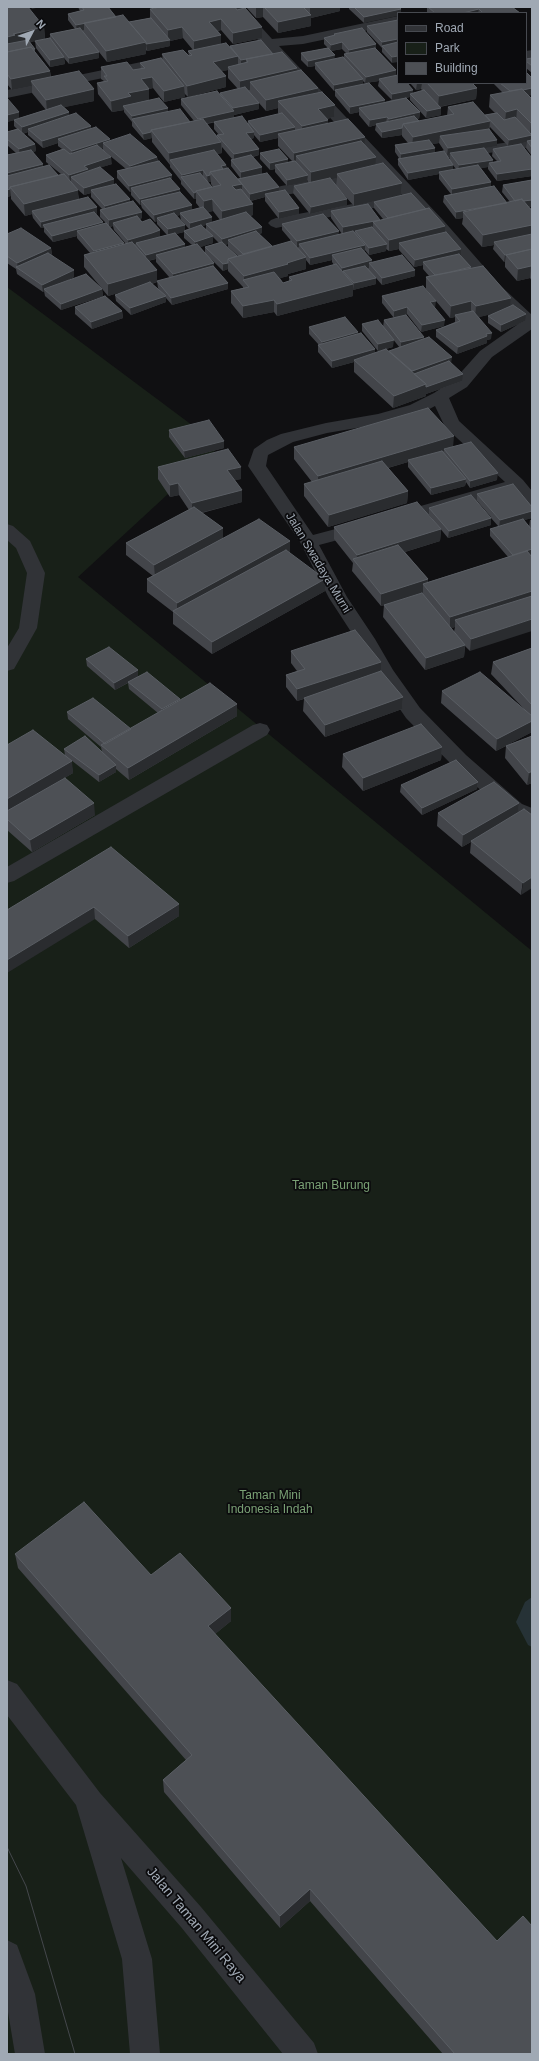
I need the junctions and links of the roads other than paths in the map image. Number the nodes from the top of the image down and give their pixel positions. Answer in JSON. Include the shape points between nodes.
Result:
{"nodes":[{"id":1,"x":236,"y":7,"type":"edge"},
{"id":2,"x":397,"y":20,"type":"edge"},
{"id":3,"x":268,"y":42,"type":"junction"},
{"id":4,"x":246,"y":46,"type":"edge"},
{"id":5,"x":185,"y":58,"type":"edge"},
{"id":6,"x":7,"y":94,"type":"edge"},
{"id":7,"x":532,"y":143,"type":"edge"},
{"id":8,"x":384,"y":168,"type":"junction"},
{"id":9,"x":281,"y":191,"type":"edge"},
{"id":10,"x":413,"y":197,"type":"junction"},
{"id":11,"x":276,"y":223,"type":"dead end"},
{"id":12,"x":531,"y":323,"type":"edge"},
{"id":13,"x":440,"y":397,"type":"junction"},
{"id":14,"x":517,"y":484,"type":"junction"},
{"id":15,"x":532,"y":502,"type":"edge"},
{"id":16,"x":7,"y":530,"type":"edge"},
{"id":17,"x":309,"y":542,"type":"junction"},
{"id":18,"x":7,"y":665,"type":"edge"},
{"id":19,"x":260,"y":730,"type":"dead end"},
{"id":20,"x":524,"y":813,"type":"edge"},
{"id":21,"x":7,"y":876,"type":"edge"},
{"id":22,"x":7,"y":1694,"type":"edge"},
{"id":23,"x":88,"y":1798,"type":"junction"},
{"id":24,"x":7,"y":1955,"type":"edge"},
{"id":25,"x":30,"y":2054,"type":"edge"},
{"id":26,"x":145,"y":2054,"type":"edge"},
{"id":27,"x":303,"y":2054,"type":"edge"}],
"edges":[{"from":1,"to":3,"type":"street"},
{"from":2,"to":3,"type":"street","via":[[303,40]]},
{"from":3,"to":4,"type":"street"},
{"from":3,"to":8,"type":"street"},
{"from":5,"to":6,"type":"street"},
{"from":7,"to":8,"type":"street"},
{"from":8,"to":9,"type":"street"},
{"from":8,"to":10,"type":"street"},
{"from":10,"to":11,"type":"street"},
{"from":10,"to":12,"type":"street","via":[[495,289]]},
{"from":12,"to":13,"type":"street","name":"Jalan Swadaya Murni","via":[[486,354],[462,383]]},
{"from":13,"to":14,"type":"street","via":[[451,423]]},
{"from":13,"to":17,"type":"street","name":"Jalan Swadaya Murni","via":[[416,409],[380,419],[287,438],[260,453],[257,466]]},
{"from":14,"to":15,"type":"street"},
{"from":14,"to":17,"type":"street"},
{"from":16,"to":18,"type":"street","via":[[24,545],[36,573],[28,628]]},
{"from":17,"to":20,"type":"street","name":"Jalan Swadaya Murni","via":[[338,598],[413,713],[459,760]]},
{"from":19,"to":21,"type":"street"},
{"from":22,"to":23,"type":"street","name":"Jalan Taman Mini Raya"},
{"from":23,"to":26,"type":"street","name":"Jalan Taman Mini Raya","via":[[137,1959]]},
{"from":23,"to":27,"type":"street","name":"Jalan Taman Mini Raya","via":[[191,1917]]},
{"from":24,"to":25,"type":"street","via":[[20,1994]]}]}
